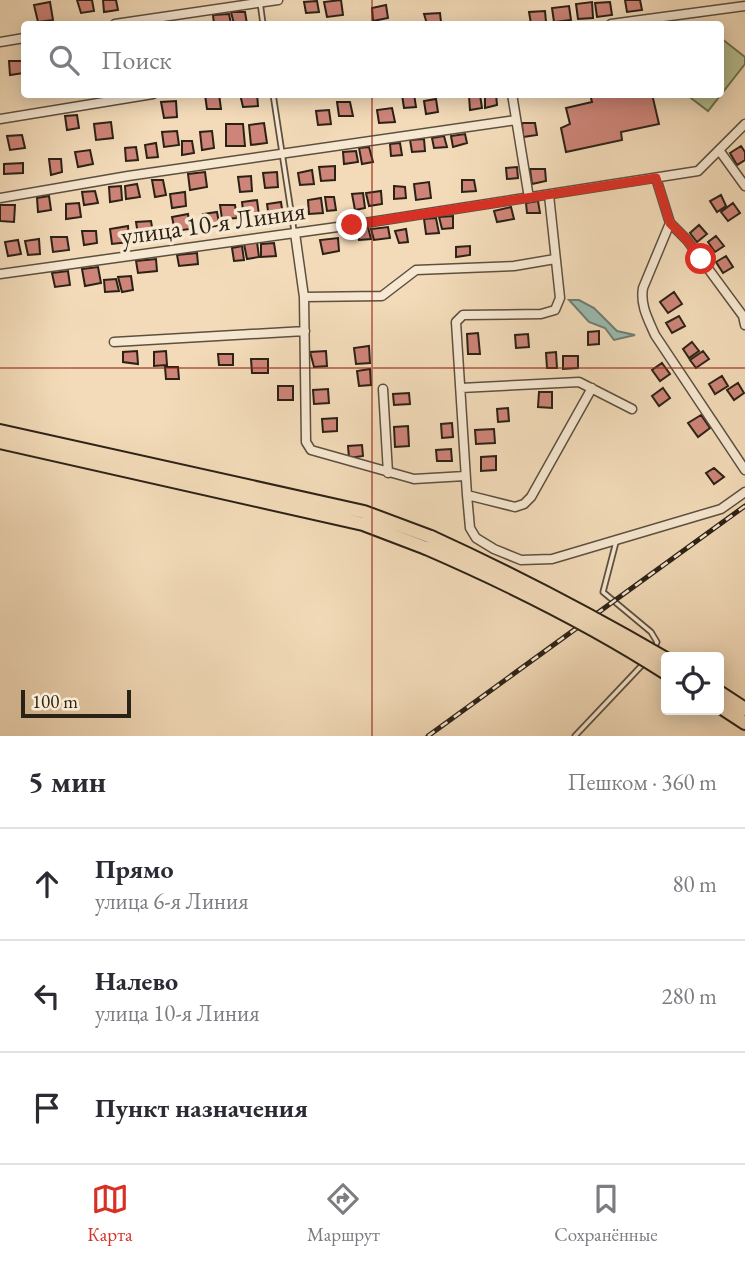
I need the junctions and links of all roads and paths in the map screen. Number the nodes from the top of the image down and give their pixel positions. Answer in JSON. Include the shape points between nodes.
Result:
{"nodes":[{"id":1,"x":278,"y":0,"type":"edge"},
{"id":2,"x":260,"y":1,"type":"edge"},
{"id":3,"x":745,"y":6,"type":"edge"},
{"id":4,"x":135,"y":21,"type":"edge"},
{"id":5,"x":263,"y":21,"type":"edge"},
{"id":6,"x":633,"y":21,"type":"edge"},
{"id":7,"x":21,"y":38,"type":"edge"},
{"id":8,"x":0,"y":42,"type":"edge"},
{"id":9,"x":129,"y":98,"type":"edge"},
{"id":10,"x":274,"y":98,"type":"edge"},
{"id":11,"x":513,"y":98,"type":"edge"},
{"id":12,"x":0,"y":119,"type":"edge"},
{"id":13,"x":516,"y":120,"type":"junction"},
{"id":14,"x":745,"y":124,"type":"edge"},
{"id":15,"x":719,"y":150,"type":"junction"},
{"id":16,"x":283,"y":154,"type":"junction"},
{"id":17,"x":656,"y":178,"type":"junction"},
{"id":18,"x":745,"y":186,"type":"edge"},
{"id":19,"x":549,"y":195,"type":"junction"},
{"id":20,"x":0,"y":198,"type":"edge"},
{"id":21,"x":529,"y":198,"type":"junction"},
{"id":22,"x":670,"y":223,"type":"junction"},
{"id":23,"x":295,"y":233,"type":"junction"},
{"id":24,"x":555,"y":259,"type":"junction"},
{"id":25,"x":0,"y":274,"type":"edge"},
{"id":26,"x":304,"y":298,"type":"junction"},
{"id":27,"x":745,"y":325,"type":"edge"},
{"id":28,"x":305,"y":331,"type":"junction"},
{"id":29,"x":114,"y":342,"type":"dead end"},
{"id":30,"x":461,"y":388,"type":"junction"},
{"id":31,"x":592,"y":388,"type":"junction"},
{"id":32,"x":383,"y":389,"type":"dead end"},
{"id":33,"x":632,"y":409,"type":"dead end"},
{"id":34,"x":0,"y":431,"type":"edge"},
{"id":35,"x":0,"y":442,"type":"edge"},
{"id":36,"x":745,"y":470,"type":"edge"},
{"id":37,"x":388,"y":473,"type":"junction"},
{"id":38,"x":465,"y":476,"type":"junction"},
{"id":39,"x":745,"y":492,"type":"edge"},
{"id":40,"x":467,"y":495,"type":"junction"},
{"id":41,"x":617,"y":540,"type":"junction"},
{"id":42,"x":428,"y":543,"type":"junction"},
{"id":43,"x":661,"y":656,"type":"edge"},
{"id":44,"x":661,"y":670,"type":"edge"},
{"id":45,"x":724,"y":697,"type":"edge"},
{"id":46,"x":724,"y":708,"type":"edge"},
{"id":47,"x":744,"y":718,"type":"edge"},
{"id":48,"x":575,"y":736,"type":"edge"}],
"edges":[{"from":1,"to":2,"type":"street"},
{"from":2,"to":4,"type":"street"},
{"from":2,"to":5,"type":"lane"},
{"from":3,"to":6,"type":"street"},
{"from":7,"to":8,"type":"street"},
{"from":9,"to":12,"type":"street"},
{"from":10,"to":16,"type":"lane"},
{"from":11,"to":13,"type":"street"},
{"from":13,"to":16,"type":"street"},
{"from":13,"to":21,"type":"street"},
{"from":14,"to":15,"type":"street","name":"улица 10-я Линия"},
{"from":15,"to":17,"type":"street","name":"улица 10-я Линия","via":[[698,171]]},
{"from":15,"to":18,"type":"street"},
{"from":16,"to":20,"type":"street"},
{"from":16,"to":23,"type":"lane"},
{"from":17,"to":19,"type":"street","name":"улица 10-я Линия"},
{"from":17,"to":22,"type":"street"},
{"from":19,"to":21,"type":"street","name":"улица 10-я Линия"},
{"from":19,"to":24,"type":"street"},
{"from":21,"to":23,"type":"street","name":"улица 10-я Линия"},
{"from":22,"to":27,"type":"street","via":[[743,316]]},
{"from":22,"to":36,"type":"street","via":[[643,288],[645,312],[655,335]]},
{"from":23,"to":25,"type":"street","name":"улица 10-я Линия"},
{"from":23,"to":26,"type":"street"},
{"from":24,"to":26,"type":"street","via":[[514,266],[416,270],[382,296]]},
{"from":24,"to":30,"type":"street","via":[[560,298],[555,310],[463,314],[458,318]]},
{"from":26,"to":28,"type":"street"},
{"from":28,"to":29,"type":"street"},
{"from":28,"to":37,"type":"street","via":[[306,442],[319,454]]},
{"from":30,"to":31,"type":"street","via":[[579,382]]},
{"from":30,"to":38,"type":"street"},
{"from":31,"to":33,"type":"street"},
{"from":31,"to":40,"type":"street","via":[[524,504],[515,507]]},
{"from":32,"to":37,"type":"street"},
{"from":34,"to":42,"type":"main road","via":[[364,512]]},
{"from":35,"to":42,"type":"main road","via":[[363,524]]},
{"from":37,"to":38,"type":"street","via":[[414,479]]},
{"from":38,"to":40,"type":"street"},
{"from":39,"to":41,"type":"street","via":[[721,509]]},
{"from":40,"to":41,"type":"street","via":[[470,528],[476,538],[522,560],[552,559]]},
{"from":41,"to":48,"type":"lane","via":[[603,592],[657,642],[651,656]]},
{"from":42,"to":43,"type":"main road","bridge":true,"via":[[517,576]]},
{"from":42,"to":44,"type":"main road","bridge":true},
{"from":45,"to":47,"type":"main road"},
{"from":46,"to":47,"type":"main road"}]}
